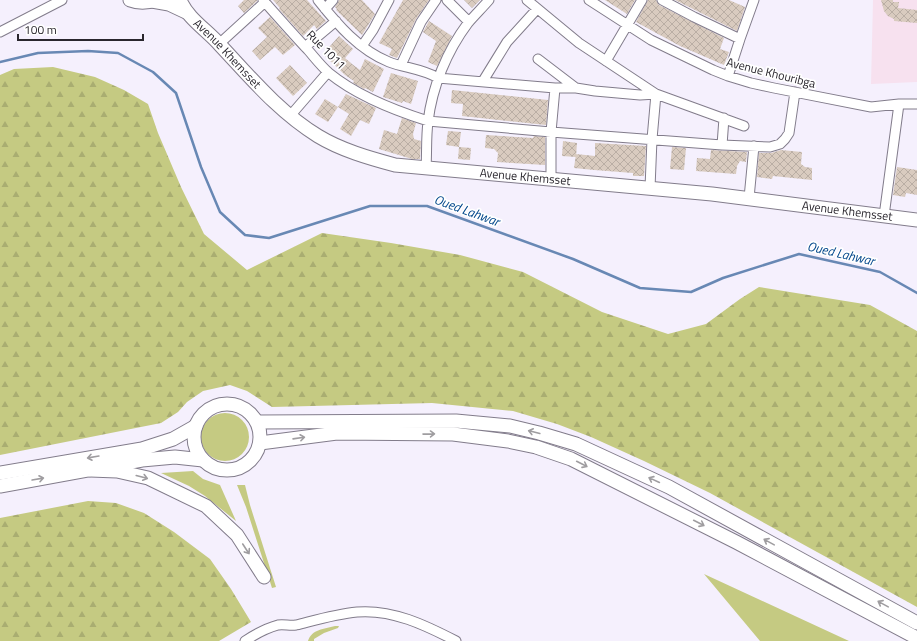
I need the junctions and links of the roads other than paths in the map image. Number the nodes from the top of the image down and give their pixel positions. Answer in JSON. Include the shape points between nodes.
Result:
{"nodes":[{"id":1,"x":62,"y":0,"type":"edge"},
{"id":2,"x":130,"y":0,"type":"edge"},
{"id":3,"x":153,"y":0,"type":"edge"},
{"id":4,"x":180,"y":0,"type":"edge"},
{"id":5,"x":318,"y":0,"type":"edge"},
{"id":6,"x":333,"y":0,"type":"edge"},
{"id":7,"x":389,"y":0,"type":"edge"},
{"id":8,"x":436,"y":0,"type":"edge"},
{"id":9,"x":447,"y":0,"type":"edge"},
{"id":10,"x":489,"y":0,"type":"edge"},
{"id":11,"x":527,"y":0,"type":"edge"},
{"id":12,"x":589,"y":0,"type":"edge"},
{"id":13,"x":642,"y":0,"type":"edge"},
{"id":14,"x":662,"y":0,"type":"edge"},
{"id":15,"x":752,"y":0,"type":"edge"},
{"id":16,"x":264,"y":1,"type":"edge"},
{"id":17,"x":325,"y":9,"type":"junction"},
{"id":18,"x":537,"y":9,"type":"junction"},
{"id":19,"x":186,"y":12,"type":"junction"},
{"id":20,"x":336,"y":21,"type":"junction"},
{"id":21,"x":469,"y":22,"type":"junction"},
{"id":22,"x":628,"y":25,"type":"junction"},
{"id":23,"x":0,"y":32,"type":"edge"},
{"id":24,"x":740,"y":39,"type":"junction"},
{"id":25,"x":219,"y":44,"type":"junction"},
{"id":26,"x":362,"y":46,"type":"junction"},
{"id":27,"x":305,"y":47,"type":"junction"},
{"id":28,"x":538,"y":59,"type":"dead end"},
{"id":29,"x":606,"y":61,"type":"junction"},
{"id":30,"x":401,"y":65,"type":"junction"},
{"id":31,"x":328,"y":72,"type":"junction"},
{"id":32,"x":728,"y":76,"type":"junction"},
{"id":33,"x":438,"y":78,"type":"junction"},
{"id":34,"x":483,"y":81,"type":"junction"},
{"id":35,"x":555,"y":88,"type":"junction"},
{"id":36,"x":576,"y":88,"type":"junction"},
{"id":37,"x":795,"y":92,"type":"junction"},
{"id":38,"x":656,"y":94,"type":"junction"},
{"id":39,"x":899,"y":104,"type":"junction"},
{"id":40,"x":917,"y":104,"type":"edge"},
{"id":41,"x":290,"y":116,"type":"junction"},
{"id":42,"x":724,"y":118,"type":"junction"},
{"id":43,"x":428,"y":122,"type":"junction"},
{"id":44,"x":744,"y":126,"type":"dead end"},
{"id":45,"x":551,"y":132,"type":"junction"},
{"id":46,"x":652,"y":139,"type":"junction"},
{"id":47,"x":722,"y":145,"type":"junction"},
{"id":48,"x":754,"y":146,"type":"junction"},
{"id":49,"x":426,"y":168,"type":"junction"},
{"id":50,"x":551,"y":179,"type":"junction"},
{"id":51,"x":650,"y":188,"type":"junction"},
{"id":52,"x":749,"y":198,"type":"junction"},
{"id":53,"x":884,"y":216,"type":"junction"},
{"id":54,"x":917,"y":220,"type":"edge"},
{"id":55,"x":257,"y":422,"type":"junction"},
{"id":56,"x":196,"y":426,"type":"junction"},
{"id":57,"x":260,"y":443,"type":"junction"},
{"id":58,"x":203,"y":460,"type":"junction"},
{"id":59,"x":90,"y":470,"type":"junction"},
{"id":60,"x":0,"y":473,"type":"edge"},
{"id":61,"x":0,"y":486,"type":"edge"},
{"id":62,"x":264,"y":577,"type":"dead end"},
{"id":63,"x":917,"y":623,"type":"edge"},
{"id":64,"x":917,"y":638,"type":"edge"},
{"id":65,"x":245,"y":641,"type":"edge"},
{"id":66,"x":456,"y":641,"type":"edge"}],
"edges":[{"from":1,"to":23,"type":"street"},
{"from":2,"to":3,"type":"street","name":"Avenue Khemsset"},
{"from":3,"to":19,"type":"street","name":"Avenue Khemsset"},
{"from":4,"to":19,"type":"street","name":"Avenue Khemsset"},
{"from":5,"to":17,"type":"street"},
{"from":6,"to":17,"type":"street"},
{"from":7,"to":26,"type":"street"},
{"from":8,"to":30,"type":"street","via":[[421,22]]},
{"from":9,"to":21,"type":"street"},
{"from":10,"to":21,"type":"street"},
{"from":11,"to":18,"type":"street"},
{"from":12,"to":22,"type":"street","name":"Avenue Khouribga"},
{"from":13,"to":22,"type":"street"},
{"from":14,"to":24,"type":"street"},
{"from":15,"to":24,"type":"street"},
{"from":16,"to":25,"type":"street"},
{"from":16,"to":27,"type":"street","name":"Rue 1011"},
{"from":17,"to":20,"type":"street"},
{"from":18,"to":29,"type":"street"},
{"from":18,"to":34,"type":"street","via":[[507,42]]},
{"from":19,"to":25,"type":"street","name":"Avenue Khemsset"},
{"from":20,"to":26,"type":"street"},
{"from":20,"to":27,"type":"street"},
{"from":21,"to":33,"type":"street","via":[[454,44]]},
{"from":22,"to":29,"type":"street"},
{"from":22,"to":32,"type":"street","name":"Avenue Khouribga","via":[[651,40]]},
{"from":24,"to":32,"type":"street"},
{"from":25,"to":41,"type":"street","name":"Avenue Khemsset","via":[[271,100]]},
{"from":26,"to":30,"type":"street","via":[[386,60]]},
{"from":27,"to":31,"type":"street","name":"Rue 1011"},
{"from":28,"to":36,"type":"street"},
{"from":29,"to":38,"type":"street"},
{"from":30,"to":33,"type":"street"},
{"from":31,"to":41,"type":"street"},
{"from":31,"to":43,"type":"street","name":"Rue 1011","via":[[362,95]]},
{"from":32,"to":37,"type":"street","name":"Avenue Khouribga"},
{"from":33,"to":34,"type":"street"},
{"from":33,"to":43,"type":"street"},
{"from":34,"to":35,"type":"street"},
{"from":35,"to":36,"type":"street"},
{"from":35,"to":45,"type":"street"},
{"from":36,"to":38,"type":"street","via":[[640,95]]},
{"from":37,"to":39,"type":"street","name":"Avenue Khouribga","via":[[871,107]]},
{"from":37,"to":48,"type":"street","name":"Rue 1011","via":[[790,127],[783,142],[776,146]]},
{"from":38,"to":42,"type":"street"},
{"from":38,"to":46,"type":"street"},
{"from":39,"to":40,"type":"street","name":"Avenue Khouribga"},
{"from":39,"to":53,"type":"street"},
{"from":41,"to":49,"type":"street","name":"Avenue Khemsset","via":[[319,137],[360,155],[395,164]]},
{"from":42,"to":44,"type":"street"},
{"from":42,"to":47,"type":"street"},
{"from":43,"to":45,"type":"street","name":"Rue 1011"},
{"from":43,"to":49,"type":"street"},
{"from":45,"to":46,"type":"street","name":"Rue 1011"},
{"from":45,"to":50,"type":"street"},
{"from":46,"to":47,"type":"street","name":"Rue 1011"},
{"from":46,"to":51,"type":"street"},
{"from":47,"to":48,"type":"street","name":"Rue 1011"},
{"from":48,"to":52,"type":"street"},
{"from":49,"to":50,"type":"street","name":"Avenue Khemsset"},
{"from":50,"to":51,"type":"street","name":"Avenue Khemsset"},
{"from":51,"to":52,"type":"street","name":"Avenue Khemsset"},
{"from":52,"to":53,"type":"street","name":"Avenue Khemsset"},
{"from":53,"to":54,"type":"street","name":"Avenue Khemsset"},
{"from":55,"to":56,"type":"street","via":[[244,408],[224,404],[213,406],[204,412]]},
{"from":55,"to":57,"type":"street"},
{"from":63,"to":55,"type":"street","one_way":true,"via":[[669,487],[576,444],[510,426],[456,421]]},
{"from":56,"to":58,"type":"street","via":[[195,446]]},
{"from":56,"to":60,"type":"street","one_way":true,"via":[[173,438],[142,449]]},
{"from":57,"to":58,"type":"street","via":[[254,457],[247,464],[234,470],[218,469]]},
{"from":57,"to":64,"type":"street","one_way":true,"via":[[337,434],[453,434],[536,447],[578,462]]},
{"from":58,"to":59,"type":"street","via":[[166,457]]},
{"from":61,"to":59,"type":"street","one_way":true},
{"from":59,"to":62,"type":"street","one_way":true,"via":[[117,471],[148,478],[206,506],[237,535]]},
{"from":65,"to":66,"type":"street","via":[[279,625],[292,626],[357,612],[405,617]]}]}
